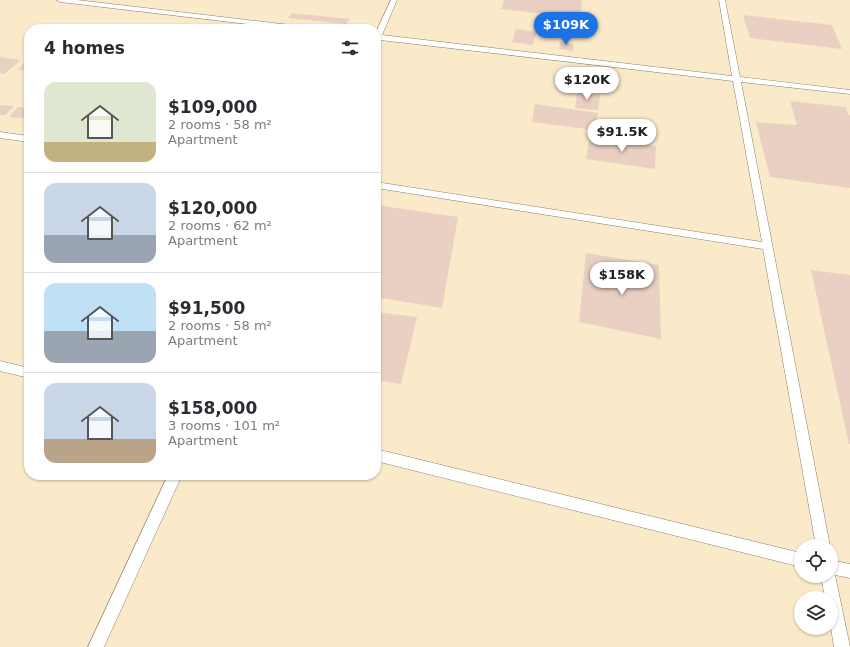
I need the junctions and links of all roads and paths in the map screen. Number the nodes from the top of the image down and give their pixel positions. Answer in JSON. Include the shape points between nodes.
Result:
{"nodes":[{"id":1,"x":60,"y":0,"type":"edge"},
{"id":2,"x":394,"y":0,"type":"edge"},
{"id":3,"x":722,"y":0,"type":"edge"},
{"id":4,"x":82,"y":1,"type":"edge"},
{"id":5,"x":267,"y":24,"type":"edge"},
{"id":6,"x":381,"y":27,"type":"edge"},
{"id":7,"x":381,"y":39,"type":"edge"},
{"id":8,"x":735,"y":79,"type":"junction"},
{"id":9,"x":850,"y":92,"type":"edge"},
{"id":10,"x":0,"y":136,"type":"edge"},
{"id":11,"x":24,"y":138,"type":"edge"},
{"id":12,"x":381,"y":186,"type":"edge"},
{"id":13,"x":767,"y":246,"type":"junction"},
{"id":14,"x":0,"y":366,"type":"edge"},
{"id":15,"x":24,"y":372,"type":"edge"},
{"id":16,"x":381,"y":456,"type":"edge"},
{"id":17,"x":173,"y":480,"type":"edge"},
{"id":18,"x":822,"y":539,"type":"edge"},
{"id":19,"x":794,"y":558,"type":"edge"},
{"id":20,"x":838,"y":568,"type":"edge"},
{"id":21,"x":850,"y":571,"type":"edge"},
{"id":22,"x":829,"y":583,"type":"edge"},
{"id":23,"x":96,"y":647,"type":"edge"},
{"id":24,"x":842,"y":647,"type":"edge"}],
"edges":[{"from":1,"to":4,"type":"lane"},
{"from":2,"to":6,"type":"lane"},
{"from":3,"to":8,"type":"lane"},
{"from":4,"to":5,"type":"lane"},
{"from":7,"to":8,"type":"lane"},
{"from":8,"to":9,"type":"lane"},
{"from":8,"to":13,"type":"lane"},
{"from":10,"to":11,"type":"lane"},
{"from":12,"to":13,"type":"lane"},
{"from":13,"to":18,"type":"lane"},
{"from":14,"to":15,"type":"lane"},
{"from":16,"to":19,"type":"lane"},
{"from":17,"to":23,"type":"lane"},
{"from":20,"to":21,"type":"lane"},
{"from":22,"to":24,"type":"lane"}]}
